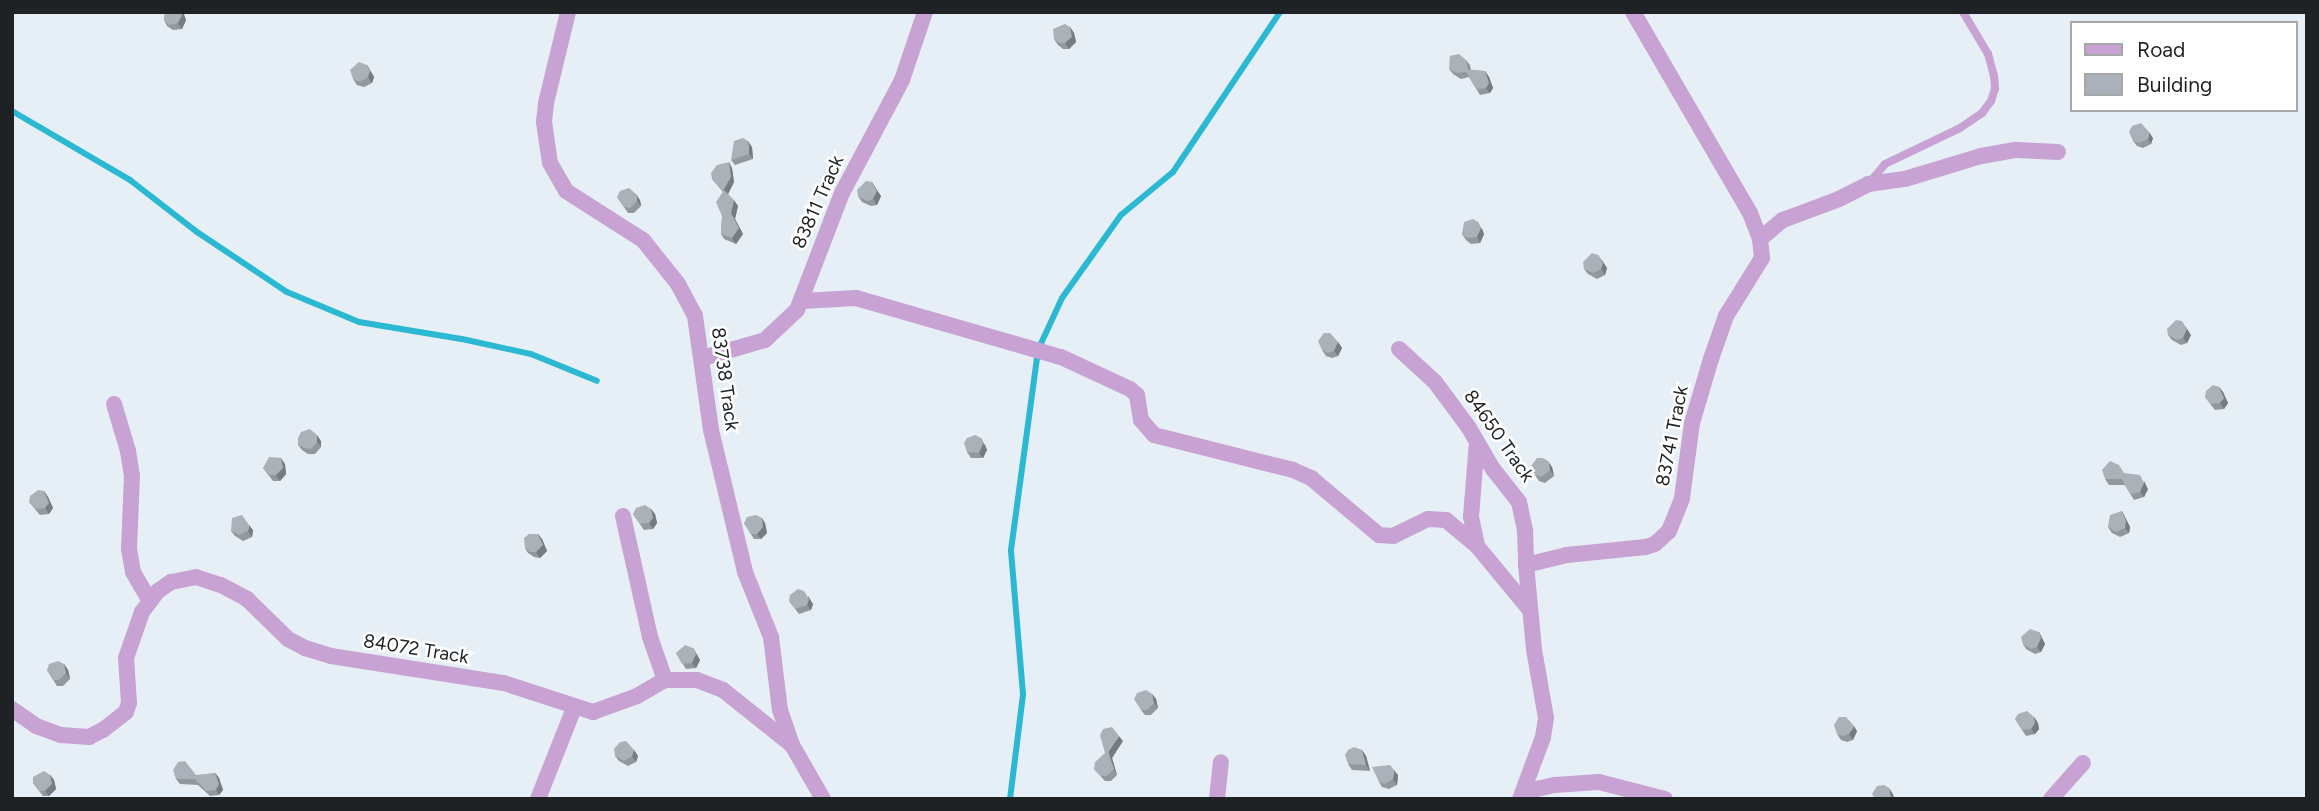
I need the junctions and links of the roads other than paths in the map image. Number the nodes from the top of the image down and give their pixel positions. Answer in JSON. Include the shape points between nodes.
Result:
{"nodes":[{"id":1,"x":568,"y":12,"type":"edge"},
{"id":2,"x":925,"y":12,"type":"edge"},
{"id":3,"x":1633,"y":12,"type":"edge"},
{"id":4,"x":1963,"y":12,"type":"edge"},
{"id":5,"x":2057,"y":152,"type":"dead end"},
{"id":6,"x":1868,"y":184,"type":"junction"},
{"id":7,"x":1760,"y":239,"type":"junction"},
{"id":8,"x":802,"y":301,"type":"junction"},
{"id":9,"x":1399,"y":349,"type":"dead end"},
{"id":10,"x":703,"y":358,"type":"junction"},
{"id":11,"x":114,"y":404,"type":"dead end"},
{"id":12,"x":1477,"y":442,"type":"junction"},
{"id":13,"x":623,"y":516,"type":"dead end"},
{"id":14,"x":1477,"y":546,"type":"junction"},
{"id":15,"x":1526,"y":565,"type":"junction"},
{"id":16,"x":149,"y":601,"type":"junction"},
{"id":17,"x":1529,"y":608,"type":"junction"},
{"id":18,"x":665,"y":680,"type":"junction"},
{"id":19,"x":573,"y":708,"type":"junction"},
{"id":20,"x":12,"y":709,"type":"edge"},
{"id":21,"x":792,"y":745,"type":"junction"},
{"id":22,"x":1222,"y":762,"type":"dead end"},
{"id":23,"x":2083,"y":763,"type":"dead end"},
{"id":24,"x":1522,"y":795,"type":"edge"},
{"id":25,"x":538,"y":799,"type":"edge"},
{"id":26,"x":823,"y":799,"type":"edge"},
{"id":27,"x":1217,"y":799,"type":"edge"},
{"id":28,"x":1665,"y":799,"type":"edge"},
{"id":29,"x":2051,"y":799,"type":"edge"}],
"edges":[{"from":1,"to":10,"type":"street","name":"83738 Track","via":[[544,122],[554,174],[566,191],[633,232],[657,255],[695,316]]},
{"from":2,"to":8,"type":"street","name":"83811 Track","via":[[902,80],[826,228]]},
{"from":3,"to":7,"type":"street","via":[[1711,142]]},
{"from":4,"to":6,"type":"lane","via":[[1988,54],[1995,89],[1991,101],[1960,128],[1885,164]]},
{"from":5,"to":6,"type":"street","via":[[2016,150]]},
{"from":6,"to":7,"type":"street","via":[[1783,220]]},
{"from":7,"to":15,"type":"street","name":"83741 Track","via":[[1762,258],[1726,316],[1711,359],[1692,423],[1684,484],[1672,526],[1646,547],[1567,555]]},
{"from":8,"to":10,"type":"street","name":"83811 Track","via":[[765,340]]},
{"from":8,"to":14,"type":"street","via":[[856,298],[1061,357],[1130,389],[1137,395],[1141,420],[1154,435],[1311,478],[1379,535],[1392,536],[1437,518],[1458,528]]},
{"from":9,"to":12,"type":"street","name":"84650 Track","via":[[1435,382]]},
{"from":10,"to":21,"type":"street","name":"83738 Track","via":[[711,430],[730,517],[771,638],[780,710]]},
{"from":11,"to":16,"type":"street","via":[[132,475],[129,549],[133,572]]},
{"from":12,"to":14,"type":"street","via":[[1471,517]]},
{"from":12,"to":15,"type":"street","name":"84650 Track","via":[[1521,506]]},
{"from":13,"to":18,"type":"street","via":[[650,637]]},
{"from":14,"to":17,"type":"street"},
{"from":15,"to":17,"type":"street"},
{"from":16,"to":19,"type":"street","name":"84072 Track","via":[[171,582],[196,577],[247,600],[275,628],[305,648],[362,663],[504,683]]},
{"from":16,"to":20,"type":"street","name":"84072 Track","via":[[126,658],[130,703],[126,712],[103,730],[76,738],[36,726]]},
{"from":17,"to":24,"type":"street","via":[[1546,718]]},
{"from":18,"to":19,"type":"street","name":"84072 Track","via":[[607,708],[593,712]]},
{"from":18,"to":21,"type":"street","via":[[697,680],[717,687]]},
{"from":19,"to":25,"type":"street"},
{"from":21,"to":26,"type":"street","name":"83738 Track"},
{"from":22,"to":27,"type":"street"},
{"from":23,"to":29,"type":"street"},
{"from":24,"to":28,"type":"street","via":[[1555,785],[1599,782]]}]}
